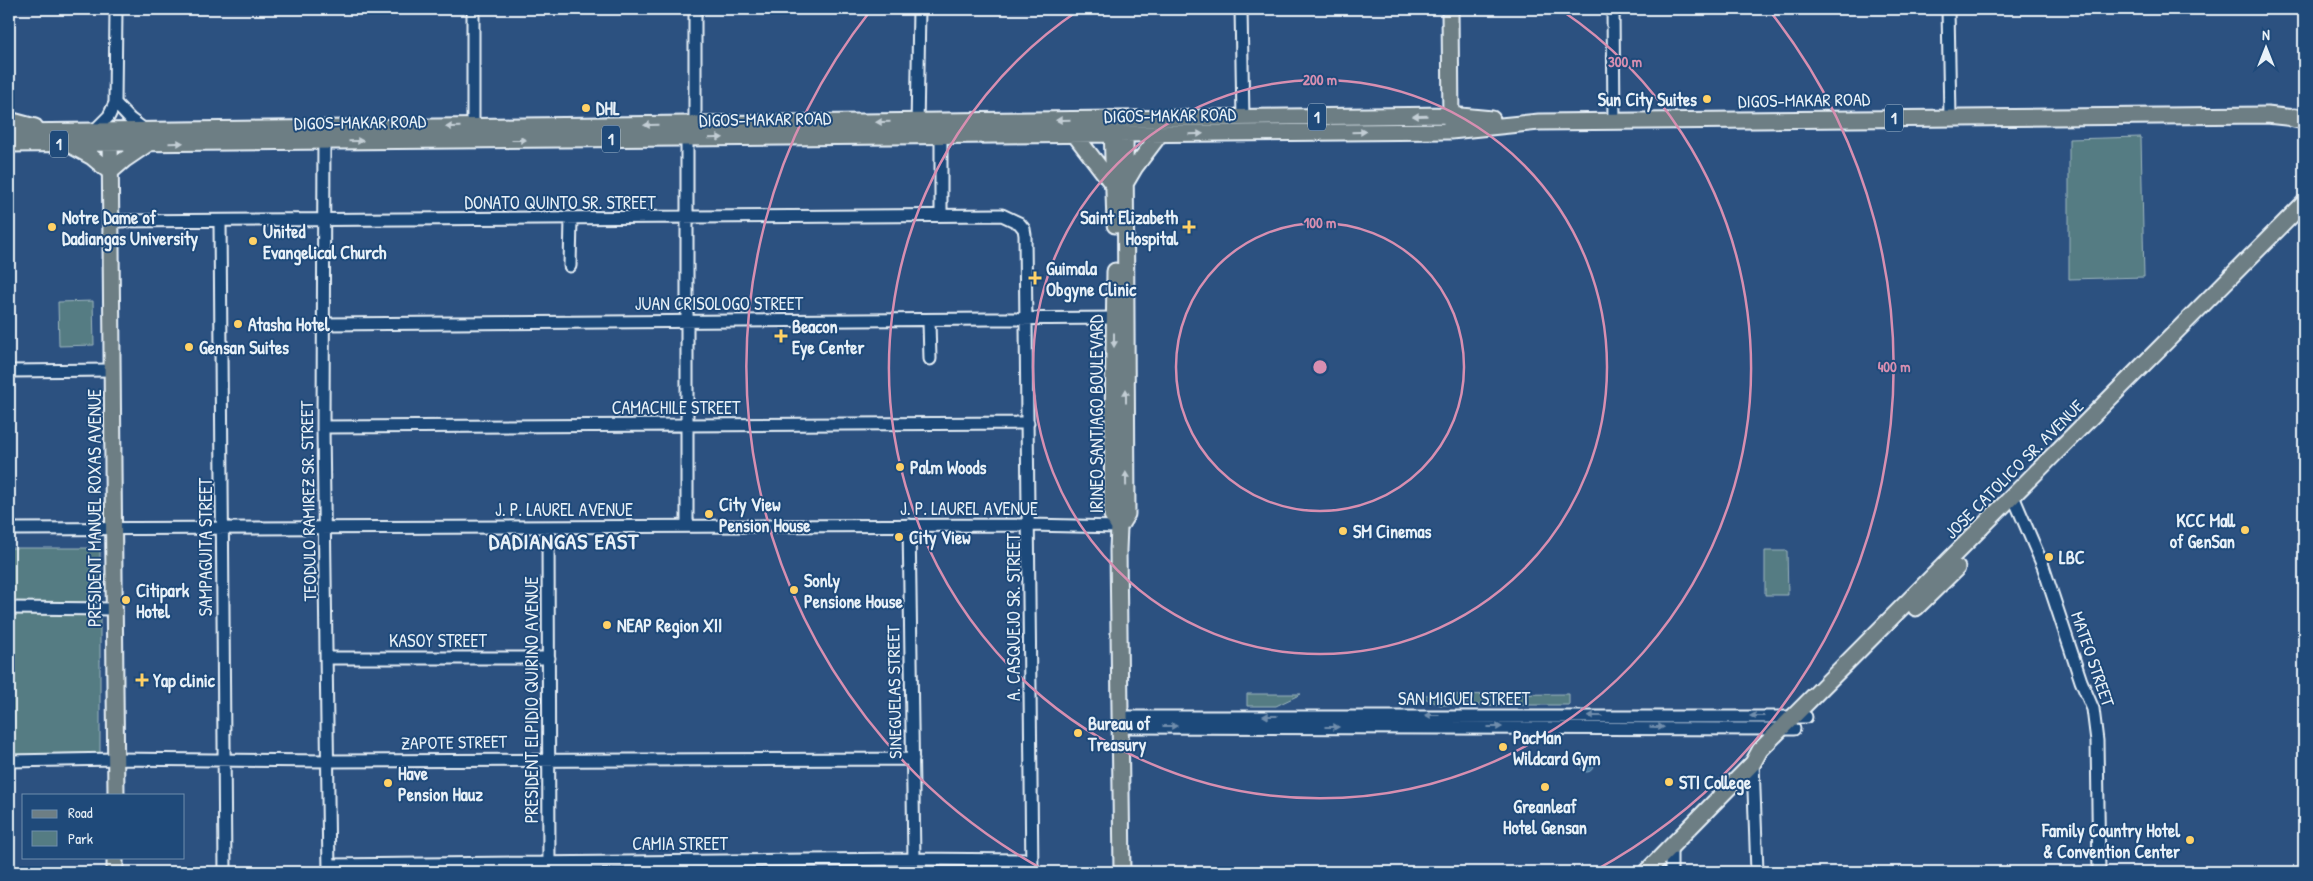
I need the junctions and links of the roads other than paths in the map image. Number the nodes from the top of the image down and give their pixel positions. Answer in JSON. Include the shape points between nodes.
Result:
{"nodes":[{"id":1,"x":116,"y":9,"type":"edge"},
{"id":2,"x":473,"y":9,"type":"edge"},
{"id":3,"x":695,"y":9,"type":"edge"},
{"id":4,"x":919,"y":9,"type":"edge"},
{"id":5,"x":1242,"y":9,"type":"edge"},
{"id":6,"x":1450,"y":9,"type":"edge"},
{"id":7,"x":1613,"y":9,"type":"edge"},
{"id":8,"x":1948,"y":9,"type":"edge"},
{"id":9,"x":115,"y":103,"type":"junction"},
{"id":10,"x":2301,"y":114,"type":"edge"},
{"id":11,"x":1450,"y":116,"type":"junction"},
{"id":12,"x":1243,"y":118,"type":"junction"},
{"id":13,"x":1950,"y":118,"type":"junction"},
{"id":14,"x":9,"y":120,"type":"edge"},
{"id":15,"x":1614,"y":121,"type":"junction"},
{"id":16,"x":1521,"y":122,"type":"junction"},
{"id":17,"x":695,"y":124,"type":"junction"},
{"id":18,"x":473,"y":127,"type":"junction"},
{"id":19,"x":1118,"y":127,"type":"junction"},
{"id":20,"x":917,"y":129,"type":"junction"},
{"id":21,"x":941,"y":129,"type":"junction"},
{"id":22,"x":94,"y":131,"type":"junction"},
{"id":23,"x":1451,"y":131,"type":"junction"},
{"id":24,"x":9,"y":132,"type":"edge"},
{"id":25,"x":56,"y":132,"type":"junction"},
{"id":26,"x":1160,"y":134,"type":"junction"},
{"id":27,"x":324,"y":135,"type":"junction"},
{"id":28,"x":1075,"y":135,"type":"junction"},
{"id":29,"x":110,"y":137,"type":"junction"},
{"id":30,"x":148,"y":137,"type":"junction"},
{"id":31,"x":687,"y":138,"type":"junction"},
{"id":32,"x":9,"y":144,"type":"edge"},
{"id":33,"x":67,"y":144,"type":"junction"},
{"id":34,"x":110,"y":172,"type":"junction"},
{"id":35,"x":1119,"y":186,"type":"junction"},
{"id":36,"x":2304,"y":203,"type":"edge"},
{"id":37,"x":941,"y":215,"type":"junction"},
{"id":38,"x":2304,"y":216,"type":"edge"},
{"id":39,"x":1010,"y":217,"type":"joint"},
{"id":40,"x":571,"y":219,"type":"junction"},
{"id":41,"x":687,"y":219,"type":"junction"},
{"id":42,"x":323,"y":220,"type":"junction"},
{"id":43,"x":110,"y":221,"type":"junction"},
{"id":44,"x":220,"y":221,"type":"junction"},
{"id":45,"x":570,"y":266,"type":"dead end"},
{"id":46,"x":1120,"y":318,"type":"junction"},
{"id":47,"x":1027,"y":319,"type":"junction"},
{"id":48,"x":686,"y":320,"type":"junction"},
{"id":49,"x":928,"y":320,"type":"junction"},
{"id":50,"x":324,"y":324,"type":"junction"},
{"id":51,"x":930,"y":359,"type":"dead end"},
{"id":52,"x":112,"y":370,"type":"junction"},
{"id":53,"x":9,"y":371,"type":"edge"},
{"id":54,"x":1028,"y":423,"type":"junction"},
{"id":55,"x":687,"y":424,"type":"junction"},
{"id":56,"x":324,"y":426,"type":"junction"},
{"id":57,"x":2016,"y":501,"type":"junction"},
{"id":58,"x":910,"y":525,"type":"junction"},
{"id":59,"x":1030,"y":525,"type":"junction"},
{"id":60,"x":687,"y":526,"type":"junction"},
{"id":61,"x":548,"y":527,"type":"junction"},
{"id":62,"x":1119,"y":527,"type":"junction"},
{"id":63,"x":112,"y":528,"type":"junction"},
{"id":64,"x":222,"y":528,"type":"junction"},
{"id":65,"x":326,"y":528,"type":"junction"},
{"id":66,"x":9,"y":529,"type":"edge"},
{"id":67,"x":9,"y":608,"type":"edge"},
{"id":68,"x":114,"y":609,"type":"junction"},
{"id":69,"x":327,"y":658,"type":"junction"},
{"id":70,"x":549,"y":658,"type":"junction"},
{"id":71,"x":1121,"y":722,"type":"junction"},
{"id":72,"x":1794,"y":723,"type":"junction"},
{"id":73,"x":116,"y":759,"type":"junction"},
{"id":74,"x":549,"y":759,"type":"junction"},
{"id":75,"x":913,"y":759,"type":"junction"},
{"id":76,"x":9,"y":761,"type":"edge"},
{"id":77,"x":225,"y":761,"type":"junction"},
{"id":78,"x":328,"y":761,"type":"junction"},
{"id":79,"x":1753,"y":764,"type":"junction"},
{"id":80,"x":116,"y":794,"type":"edge"},
{"id":81,"x":1671,"y":848,"type":"junction"},
{"id":82,"x":115,"y":858,"type":"edge"},
{"id":83,"x":914,"y":859,"type":"junction"},
{"id":84,"x":1032,"y":866,"type":"edge"},
{"id":85,"x":549,"y":867,"type":"edge"},
{"id":86,"x":329,"y":868,"type":"edge"},
{"id":87,"x":115,"y":872,"type":"edge"},
{"id":88,"x":225,"y":872,"type":"edge"},
{"id":89,"x":1122,"y":872,"type":"edge"},
{"id":90,"x":1646,"y":872,"type":"edge"},
{"id":91,"x":1671,"y":872,"type":"edge"},
{"id":92,"x":1758,"y":872,"type":"edge"},
{"id":93,"x":2099,"y":872,"type":"edge"}],
"edges":[{"from":1,"to":9,"type":"street"},
{"from":2,"to":18,"type":"street"},
{"from":3,"to":17,"type":"street"},
{"from":4,"to":20,"type":"street"},
{"from":5,"to":12,"type":"street"},
{"from":6,"to":11,"type":"main road"},
{"from":7,"to":15,"type":"street"},
{"from":8,"to":13,"type":"street"},
{"from":9,"to":22,"type":"street","via":[[110,116]]},
{"from":9,"to":30,"type":"street"},
{"from":10,"to":13,"type":"main road","name":"DIGOS-MAKAR ROAD","number":"1"},
{"from":11,"to":12,"type":"main road","name":"DIGOS-MAKAR ROAD","number":"1","one_way":true},
{"from":11,"to":16,"type":"main road","name":"DIGOS-MAKAR ROAD","number":"1"},
{"from":11,"to":23,"type":"main road"},
{"from":12,"to":19,"type":"main road","name":"DIGOS-MAKAR ROAD","number":"1"},
{"from":13,"to":15,"type":"main road","name":"DIGOS-MAKAR ROAD","number":"1"},
{"from":14,"to":25,"type":"main road"},
{"from":15,"to":16,"type":"main road","name":"DIGOS-MAKAR ROAD","number":"1"},
{"from":16,"to":23,"type":"main road","name":"DIGOS-MAKAR ROAD","number":"1"},
{"from":17,"to":18,"type":"main road","name":"DIGOS-MAKAR ROAD","number":"1","one_way":true},
{"from":20,"to":17,"type":"main road","name":"DIGOS-MAKAR ROAD","number":"1","one_way":true},
{"from":17,"to":31,"type":"street"},
{"from":18,"to":27,"type":"main road","name":"DIGOS-MAKAR ROAD","number":"1","one_way":true},
{"from":19,"to":21,"type":"main road","name":"DIGOS-MAKAR ROAD","number":"1","one_way":true},
{"from":19,"to":26,"type":"main road","name":"DIGOS-MAKAR ROAD","number":"1"},
{"from":19,"to":28,"type":"main road","name":"DIGOS-MAKAR ROAD","number":"1"},
{"from":19,"to":35,"type":"main road","name":"IRINEO SANTIAGO BOULEVARD"},
{"from":20,"to":21,"type":"main road","name":"DIGOS-MAKAR ROAD","number":"1"},
{"from":31,"to":20,"type":"main road","name":"DIGOS-MAKAR ROAD","number":"1","one_way":true},
{"from":21,"to":28,"type":"main road","name":"DIGOS-MAKAR ROAD","number":"1"},
{"from":21,"to":37,"type":"street"},
{"from":22,"to":25,"type":"main road","name":"DIGOS-MAKAR ROAD","number":"1"},
{"from":22,"to":29,"type":"main road","name":"DIGOS-MAKAR ROAD","number":"1"},
{"from":26,"to":23,"type":"main road","name":"DIGOS-MAKAR ROAD","number":"1","one_way":true},
{"from":24,"to":25,"type":"main road","name":"DIGOS-MAKAR ROAD","number":"1"},
{"from":26,"to":35,"type":"main road"},
{"from":27,"to":30,"type":"main road","name":"DIGOS-MAKAR ROAD","number":"1"},
{"from":27,"to":31,"type":"main road","name":"DIGOS-MAKAR ROAD","number":"1","one_way":true},
{"from":27,"to":42,"type":"street","name":"TEODULO RAMIREZ SR. STREET"},
{"from":28,"to":35,"type":"main road"},
{"from":29,"to":30,"type":"main road","name":"DIGOS-MAKAR ROAD","number":"1"},
{"from":29,"to":33,"type":"main road","name":"DIGOS-MAKAR ROAD","number":"1"},
{"from":29,"to":34,"type":"main road","name":"PRESIDENT MANUEL ROXAS AVENUE"},
{"from":30,"to":34,"type":"main road"},
{"from":31,"to":41,"type":"street"},
{"from":32,"to":33,"type":"main road","name":"DIGOS-MAKAR ROAD","number":"1"},
{"from":33,"to":34,"type":"main road","via":[[92,157]]},
{"from":34,"to":43,"type":"main road","name":"PRESIDENT MANUEL ROXAS AVENUE"},
{"from":35,"to":46,"type":"main road","name":"IRINEO SANTIAGO BOULEVARD"},
{"from":36,"to":57,"type":"main road","name":"JOSE CATOLICO SR. AVENUE"},
{"from":37,"to":39,"type":"street","name":"DONATO QUINTO SR. STREET"},
{"from":37,"to":41,"type":"street","name":"DONATO QUINTO SR. STREET"},
{"from":38,"to":57,"type":"main road","name":"JOSE CATOLICO SR. AVENUE"},
{"from":39,"to":47,"type":"street","name":"A. CASQUEJO SR. STREET","via":[[1024,229],[1025,235]]},
{"from":40,"to":41,"type":"street","name":"DONATO QUINTO SR. STREET"},
{"from":40,"to":42,"type":"street","name":"DONATO QUINTO SR. STREET"},
{"from":40,"to":45,"type":"street"},
{"from":41,"to":48,"type":"street"},
{"from":42,"to":44,"type":"street","name":"DONATO QUINTO SR. STREET"},
{"from":42,"to":50,"type":"street","name":"TEODULO RAMIREZ SR. STREET"},
{"from":43,"to":44,"type":"street","name":"DONATO QUINTO SR. STREET"},
{"from":43,"to":52,"type":"main road","name":"PRESIDENT MANUEL ROXAS AVENUE"},
{"from":44,"to":64,"type":"street","name":"SAMPAGUITA STREET"},
{"from":46,"to":47,"type":"street","name":"JUAN CRISOLOGO STREET"},
{"from":46,"to":62,"type":"main road","name":"IRINEO SANTIAGO BOULEVARD","via":[[1127,514]]},
{"from":47,"to":49,"type":"street","name":"JUAN CRISOLOGO STREET"},
{"from":47,"to":54,"type":"street","name":"A. CASQUEJO SR. STREET"},
{"from":48,"to":49,"type":"street","name":"JUAN CRISOLOGO STREET"},
{"from":48,"to":50,"type":"street","name":"JUAN CRISOLOGO STREET"},
{"from":48,"to":55,"type":"street"},
{"from":49,"to":51,"type":"street"},
{"from":50,"to":56,"type":"street","name":"TEODULO RAMIREZ SR. STREET"},
{"from":52,"to":53,"type":"street"},
{"from":52,"to":63,"type":"main road","name":"PRESIDENT MANUEL ROXAS AVENUE"},
{"from":54,"to":55,"type":"street","name":"CAMACHILE STREET"},
{"from":54,"to":59,"type":"street","name":"A. CASQUEJO SR. STREET"},
{"from":55,"to":56,"type":"street","name":"CAMACHILE STREET"},
{"from":55,"to":60,"type":"street"},
{"from":56,"to":65,"type":"street","name":"TEODULO RAMIREZ SR. STREET"},
{"from":57,"to":72,"type":"main road","name":"JOSE CATOLICO SR. AVENUE"},
{"from":57,"to":93,"type":"street","name":"MATEO STREET","via":[[2043,566],[2093,709],[2097,741]]},
{"from":58,"to":59,"type":"street","name":"J. P. LAUREL AVENUE"},
{"from":58,"to":60,"type":"street","name":"J. P. LAUREL AVENUE"},
{"from":58,"to":75,"type":"street","name":"SINEGUELAS STREET"},
{"from":59,"to":62,"type":"street","name":"J. P. LAUREL AVENUE"},
{"from":59,"to":84,"type":"street","name":"A. CASQUEJO SR. STREET"},
{"from":60,"to":61,"type":"street","name":"J. P. LAUREL AVENUE"},
{"from":61,"to":65,"type":"street","name":"J. P. LAUREL AVENUE"},
{"from":61,"to":70,"type":"street","name":"PRESIDENT ELPIDIO QUIRINO AVENUE"},
{"from":62,"to":71,"type":"main road","name":"IRINEO SANTIAGO BOULEVARD"},
{"from":63,"to":64,"type":"street","name":"J. P. LAUREL AVENUE"},
{"from":63,"to":66,"type":"street","name":"J. P. LAUREL AVENUE"},
{"from":63,"to":68,"type":"main road","name":"PRESIDENT MANUEL ROXAS AVENUE"},
{"from":64,"to":65,"type":"street","name":"J. P. LAUREL AVENUE"},
{"from":64,"to":77,"type":"street","name":"SAMPAGUITA STREET"},
{"from":65,"to":69,"type":"street","name":"TEODULO RAMIREZ SR. STREET"},
{"from":67,"to":68,"type":"street"},
{"from":68,"to":73,"type":"main road","name":"PRESIDENT MANUEL ROXAS AVENUE"},
{"from":69,"to":70,"type":"street","name":"KASOY STREET"},
{"from":69,"to":78,"type":"street","name":"TEODULO RAMIREZ SR. STREET"},
{"from":70,"to":74,"type":"street","name":"PRESIDENT ELPIDIO QUIRINO AVENUE"},
{"from":71,"to":72,"type":"street","name":"SAN MIGUEL STREET","one_way":true},
{"from":72,"to":71,"type":"street","name":"SAN MIGUEL STREET","one_way":true,"via":[[1436,715]]},
{"from":71,"to":89,"type":"main road","name":"IRINEO SANTIAGO BOULEVARD"},
{"from":72,"to":79,"type":"main road","name":"JOSE CATOLICO SR. AVENUE","via":[[1766,757]]},
{"from":73,"to":76,"type":"street","name":"ZAPOTE STREET"},
{"from":73,"to":77,"type":"street","name":"ZAPOTE STREET"},
{"from":73,"to":80,"type":"main road","name":"PRESIDENT MANUEL ROXAS AVENUE"},
{"from":74,"to":75,"type":"street","name":"ZAPOTE STREET"},
{"from":74,"to":78,"type":"street","name":"ZAPOTE STREET"},
{"from":74,"to":85,"type":"street","name":"PRESIDENT ELPIDIO QUIRINO AVENUE"},
{"from":75,"to":83,"type":"street","name":"SINEGUELAS STREET"},
{"from":77,"to":78,"type":"street","name":"ZAPOTE STREET"},
{"from":77,"to":88,"type":"street","name":"SAMPAGUITA STREET"},
{"from":78,"to":86,"type":"street","name":"TEODULO RAMIREZ SR. STREET"},
{"from":79,"to":81,"type":"main road","name":"JOSE CATOLICO SR. AVENUE"},
{"from":79,"to":92,"type":"street"},
{"from":81,"to":90,"type":"main road","name":"JOSE CATOLICO SR. AVENUE"},
{"from":81,"to":91,"type":"street"},
{"from":82,"to":87,"type":"main road"},
{"from":83,"to":84,"type":"street","name":"CAMIA STREET"},
{"from":83,"to":85,"type":"street","name":"CAMIA STREET"},
{"from":85,"to":86,"type":"street","name":"CAMIA STREET"}]}
